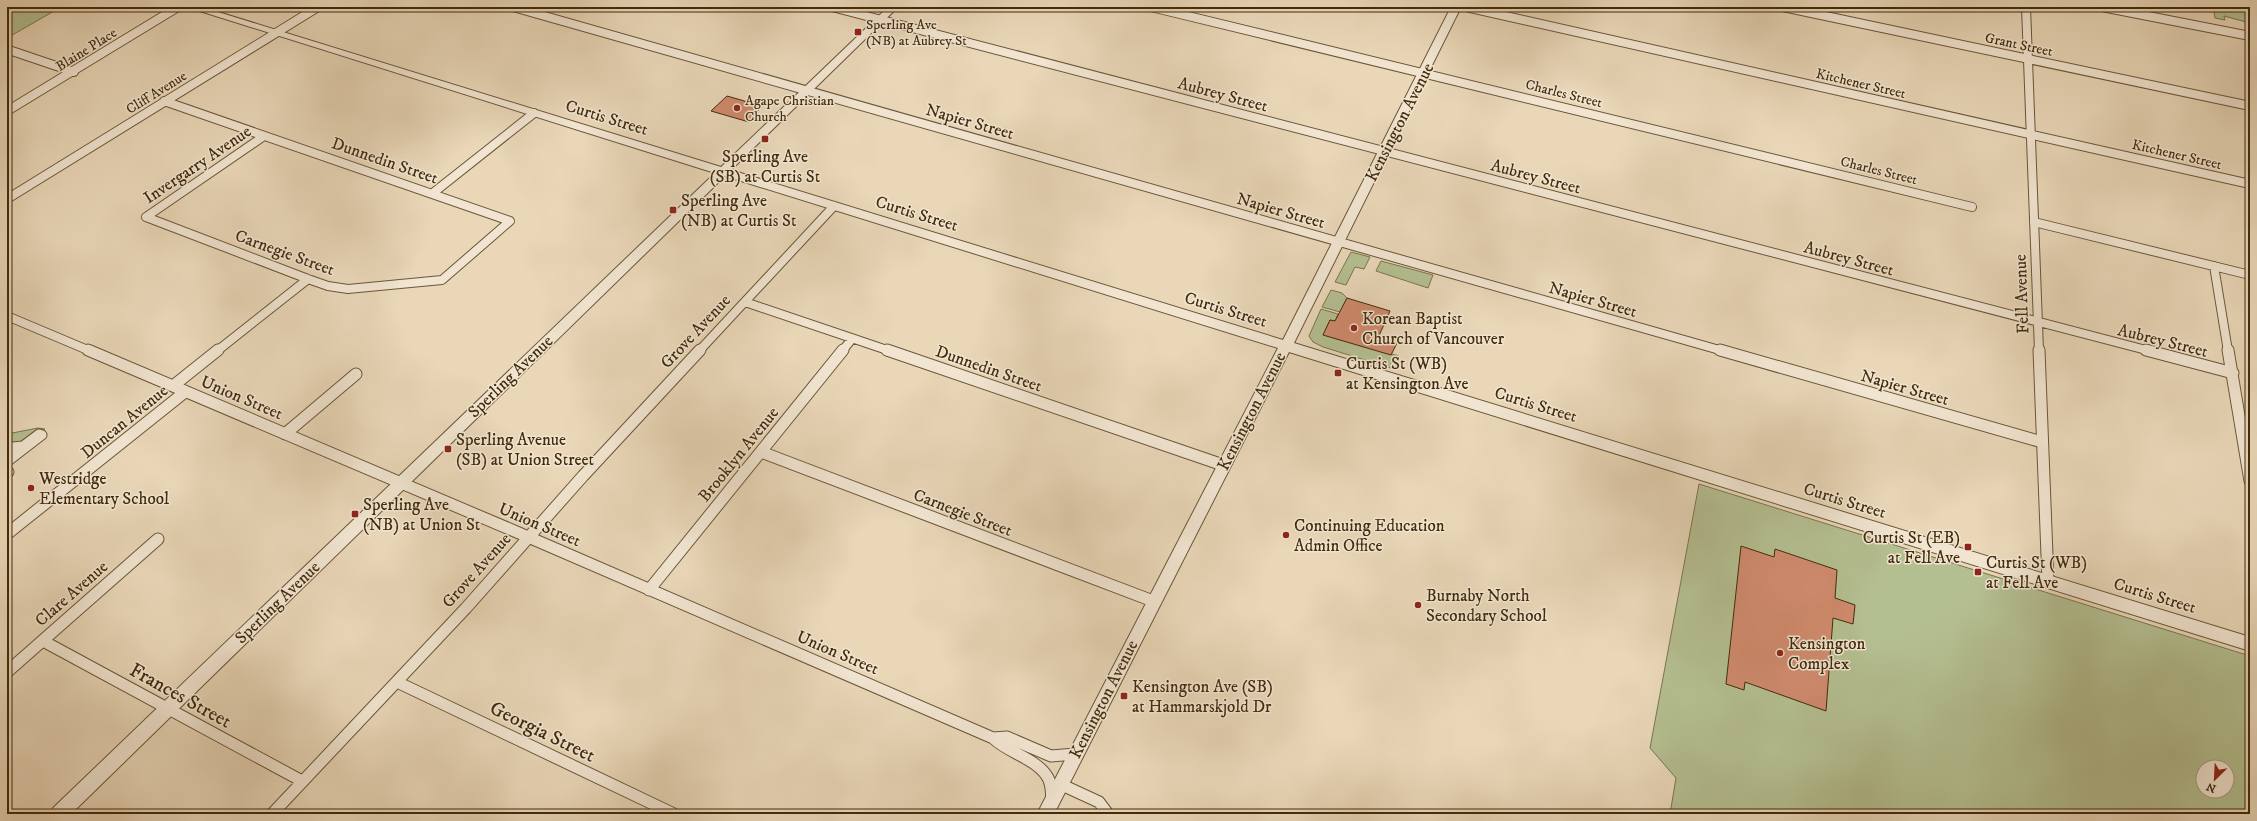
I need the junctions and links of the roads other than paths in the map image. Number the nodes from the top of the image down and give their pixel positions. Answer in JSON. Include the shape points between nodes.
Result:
{"nodes":[{"id":1,"x":178,"y":7,"type":"edge"},
{"id":2,"x":192,"y":7,"type":"edge"},
{"id":3,"x":318,"y":7,"type":"edge"},
{"id":4,"x":513,"y":7,"type":"edge"},
{"id":5,"x":832,"y":7,"type":"edge"},
{"id":6,"x":893,"y":7,"type":"edge"},
{"id":7,"x":1151,"y":7,"type":"edge"},
{"id":8,"x":1456,"y":7,"type":"edge"},
{"id":9,"x":1466,"y":7,"type":"edge"},
{"id":10,"x":1783,"y":7,"type":"edge"},
{"id":11,"x":2026,"y":7,"type":"edge"},
{"id":12,"x":2102,"y":7,"type":"edge"},
{"id":13,"x":880,"y":19,"type":"junction"},
{"id":14,"x":276,"y":33,"type":"junction"},
{"id":15,"x":2250,"y":36,"type":"edge"},
{"id":16,"x":12,"y":51,"type":"dead end"},
{"id":17,"x":2028,"y":59,"type":"junction"},
{"id":18,"x":74,"y":72,"type":"junction"},
{"id":19,"x":1424,"y":73,"type":"junction"},
{"id":20,"x":807,"y":90,"type":"junction"},
{"id":21,"x":164,"y":101,"type":"junction"},
{"id":22,"x":2250,"y":106,"type":"edge"},
{"id":23,"x":7,"y":112,"type":"edge"},
{"id":24,"x":534,"y":113,"type":"junction"},
{"id":25,"x":2030,"y":134,"type":"junction"},
{"id":26,"x":264,"y":136,"type":"junction"},
{"id":27,"x":1384,"y":152,"type":"junction"},
{"id":28,"x":723,"y":171,"type":"junction"},
{"id":29,"x":2250,"y":184,"type":"edge"},
{"id":30,"x":433,"y":194,"type":"junction"},
{"id":31,"x":7,"y":198,"type":"edge"},
{"id":32,"x":834,"y":206,"type":"junction"},
{"id":33,"x":1972,"y":207,"type":"dead end"},
{"id":34,"x":146,"y":217,"type":"joint"},
{"id":35,"x":2034,"y":222,"type":"junction"},
{"id":36,"x":1338,"y":242,"type":"junction"},
{"id":37,"x":2214,"y":266,"type":"junction"},
{"id":38,"x":2250,"y":275,"type":"edge"},
{"id":39,"x":308,"y":279,"type":"junction"},
{"id":40,"x":442,"y":280,"type":"joint"},
{"id":41,"x":745,"y":302,"type":"junction"},
{"id":42,"x":7,"y":316,"type":"edge"},
{"id":43,"x":2038,"y":323,"type":"junction"},
{"id":44,"x":852,"y":339,"type":"junction"},
{"id":45,"x":1285,"y":345,"type":"junction"},
{"id":46,"x":2233,"y":373,"type":"junction"},
{"id":47,"x":356,"y":374,"type":"dead end"},
{"id":48,"x":173,"y":386,"type":"junction"},
{"id":49,"x":185,"y":392,"type":"junction"},
{"id":50,"x":285,"y":434,"type":"junction"},
{"id":51,"x":2042,"y":442,"type":"junction"},
{"id":52,"x":7,"y":451,"type":"edge"},
{"id":53,"x":761,"y":452,"type":"junction"},
{"id":54,"x":7,"y":462,"type":"edge"},
{"id":55,"x":1223,"y":465,"type":"junction"},
{"id":56,"x":2250,"y":481,"type":"edge"},
{"id":57,"x":400,"y":483,"type":"junction"},
{"id":58,"x":7,"y":534,"type":"edge"},
{"id":59,"x":529,"y":538,"type":"junction"},
{"id":60,"x":158,"y":539,"type":"dead end"},
{"id":61,"x":2048,"y":581,"type":"junction"},
{"id":62,"x":649,"y":590,"type":"junction"},
{"id":63,"x":1153,"y":601,"type":"junction"},
{"id":64,"x":43,"y":641,"type":"junction"},
{"id":65,"x":2250,"y":644,"type":"edge"},
{"id":66,"x":7,"y":672,"type":"edge"},
{"id":67,"x":397,"y":682,"type":"junction"},
{"id":68,"x":167,"y":708,"type":"junction"},
{"id":69,"x":993,"y":738,"type":"junction"},
{"id":70,"x":1076,"y":754,"type":"junction"},
{"id":71,"x":302,"y":781,"type":"junction"},
{"id":72,"x":1060,"y":784,"type":"junction"},
{"id":73,"x":1048,"y":807,"type":"edge"},
{"id":74,"x":59,"y":814,"type":"edge"},
{"id":75,"x":272,"y":814,"type":"edge"},
{"id":76,"x":674,"y":814,"type":"edge"},
{"id":77,"x":1108,"y":814,"type":"edge"}],
"edges":[{"from":1,"to":18,"type":"street","name":"Blaine Place"},
{"from":2,"to":14,"type":"street","name":"Curtis Street"},
{"from":3,"to":14,"type":"street","name":"Cliff Avenue"},
{"from":4,"to":20,"type":"street","name":"Napier Street"},
{"from":5,"to":13,"type":"street","name":"Aubrey Street"},
{"from":6,"to":13,"type":"street","name":"Sperling Avenue"},
{"from":7,"to":19,"type":"street","name":"Charles Street"},
{"from":8,"to":19,"type":"street","name":"Kensington Avenue"},
{"from":9,"to":25,"type":"street","name":"Kitchener Street"},
{"from":10,"to":17,"type":"street","name":"Grant Street"},
{"from":11,"to":17,"type":"street","name":"Fell Avenue"},
{"from":12,"to":15,"type":"street"},
{"from":13,"to":20,"type":"street","name":"Sperling Avenue"},
{"from":13,"to":27,"type":"street","name":"Aubrey Street"},
{"from":14,"to":21,"type":"street","name":"Cliff Avenue"},
{"from":14,"to":24,"type":"street","name":"Curtis Street"},
{"from":16,"to":18,"type":"street"},
{"from":17,"to":22,"type":"street","name":"Grant Street"},
{"from":17,"to":25,"type":"street","name":"Fell Avenue"},
{"from":18,"to":23,"type":"street","name":"Blaine Place"},
{"from":19,"to":27,"type":"street","name":"Kensington Avenue"},
{"from":19,"to":33,"type":"street","name":"Charles Street"},
{"from":20,"to":28,"type":"street","name":"Sperling Avenue"},
{"from":20,"to":36,"type":"street","name":"Napier Street"},
{"from":21,"to":26,"type":"street","name":"Dunnedin Street"},
{"from":21,"to":31,"type":"street","name":"Cliff Avenue"},
{"from":24,"to":28,"type":"street","name":"Curtis Street"},
{"from":24,"to":30,"type":"street"},
{"from":25,"to":29,"type":"street","name":"Kitchener Street"},
{"from":25,"to":35,"type":"street","name":"Fell Avenue"},
{"from":26,"to":30,"type":"street","name":"Dunnedin Street"},
{"from":26,"to":34,"type":"street","name":"Invergarry Avenue"},
{"from":27,"to":36,"type":"street","name":"Kensington Avenue"},
{"from":27,"to":43,"type":"street","name":"Aubrey Street"},
{"from":28,"to":32,"type":"street","name":"Curtis Street"},
{"from":28,"to":57,"type":"street","name":"Sperling Avenue"},
{"from":30,"to":40,"type":"street","name":"Dunnedin Street","via":[[510,221]]},
{"from":32,"to":41,"type":"street","name":"Grove Avenue"},
{"from":32,"to":45,"type":"street","name":"Curtis Street"},
{"from":34,"to":39,"type":"street","name":"Carnegie Street"},
{"from":35,"to":37,"type":"street"},
{"from":35,"to":43,"type":"street","name":"Fell Avenue"},
{"from":36,"to":45,"type":"street","name":"Kensington Avenue"},
{"from":36,"to":51,"type":"street","name":"Napier Street"},
{"from":37,"to":38,"type":"street"},
{"from":37,"to":46,"type":"street"},
{"from":39,"to":40,"type":"street","name":"Carnegie Street","via":[[348,289]]},
{"from":39,"to":48,"type":"street","name":"Duncan Avenue"},
{"from":41,"to":44,"type":"street","name":"Dunnedin Street"},
{"from":41,"to":59,"type":"street","name":"Grove Avenue","via":[[583,476]]},
{"from":42,"to":48,"type":"street","name":"Union Street"},
{"from":43,"to":46,"type":"street","name":"Aubrey Street"},
{"from":43,"to":51,"type":"street","name":"Fell Avenue"},
{"from":44,"to":53,"type":"street","name":"Brooklyn Avenue"},
{"from":44,"to":55,"type":"street","name":"Dunnedin Street"},
{"from":45,"to":55,"type":"street","name":"Kensington Avenue"},
{"from":45,"to":61,"type":"street","name":"Curtis Street"},
{"from":46,"to":56,"type":"street"},
{"from":47,"to":50,"type":"street"},
{"from":48,"to":49,"type":"street","name":"Union Street"},
{"from":49,"to":50,"type":"street","name":"Union Street"},
{"from":49,"to":58,"type":"street","name":"Duncan Avenue"},
{"from":50,"to":57,"type":"street","name":"Union Street"},
{"from":51,"to":61,"type":"street","name":"Fell Avenue"},
{"from":52,"to":54,"type":"street","via":[[13,447],[23,446],[39,434],[42,435]]},
{"from":53,"to":62,"type":"street","name":"Brooklyn Avenue"},
{"from":53,"to":63,"type":"street","name":"Carnegie Street"},
{"from":55,"to":63,"type":"street","name":"Kensington Avenue"},
{"from":57,"to":59,"type":"street","name":"Union Street"},
{"from":57,"to":68,"type":"street","name":"Sperling Avenue"},
{"from":59,"to":62,"type":"street","name":"Union Street"},
{"from":59,"to":67,"type":"street","name":"Grove Avenue"},
{"from":60,"to":64,"type":"street","name":"Clare Avenue"},
{"from":61,"to":65,"type":"street","name":"Curtis Street"},
{"from":62,"to":69,"type":"street","name":"Union Street"},
{"from":63,"to":70,"type":"street","name":"Kensington Avenue"},
{"from":64,"to":66,"type":"street","name":"Clare Avenue"},
{"from":64,"to":68,"type":"street","name":"Frances Street"},
{"from":67,"to":71,"type":"street","name":"Grove Avenue"},
{"from":67,"to":76,"type":"street","name":"Georgia Street"},
{"from":68,"to":71,"type":"street","name":"Frances Street"},
{"from":68,"to":74,"type":"street","name":"Sperling Avenue"},
{"from":69,"to":70,"type":"street","name":"Union Street","via":[[1006,737],[1051,756]]},
{"from":69,"to":73,"type":"street","name":"Union Street","via":[[1000,746],[1043,772],[1049,779]]},
{"from":70,"to":72,"type":"street","name":"Kensington Avenue"},
{"from":71,"to":75,"type":"street","name":"Grove Avenue"},
{"from":72,"to":73,"type":"street","name":"Kensington Avenue"},
{"from":72,"to":77,"type":"street","via":[[1099,802]]}]}
